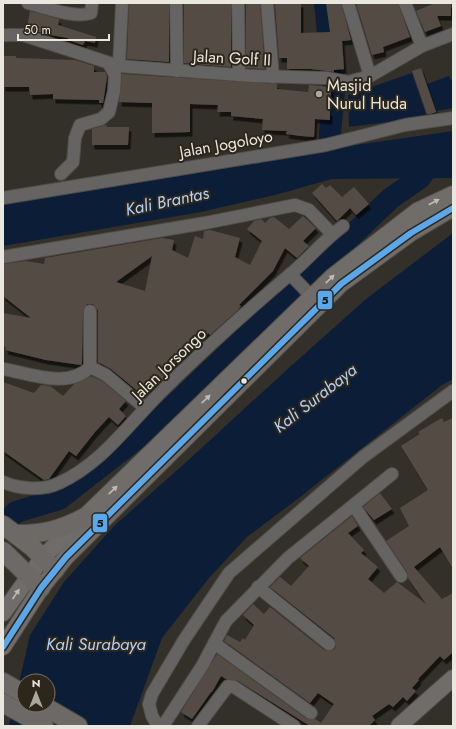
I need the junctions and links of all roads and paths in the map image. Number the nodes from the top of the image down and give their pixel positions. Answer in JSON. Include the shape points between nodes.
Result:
{"nodes":[{"id":1,"x":28,"y":3,"type":"edge"},
{"id":2,"x":92,"y":3,"type":"edge"},
{"id":3,"x":122,"y":3,"type":"edge"},
{"id":4,"x":176,"y":3,"type":"edge"},
{"id":5,"x":238,"y":3,"type":"edge"},
{"id":6,"x":267,"y":3,"type":"edge"},
{"id":7,"x":348,"y":3,"type":"edge"},
{"id":8,"x":405,"y":3,"type":"edge"},
{"id":9,"x":453,"y":34,"type":"edge"},
{"id":10,"x":3,"y":35,"type":"edge"},
{"id":11,"x":422,"y":46,"type":"junction"},
{"id":12,"x":114,"y":65,"type":"junction"},
{"id":13,"x":177,"y":71,"type":"junction"},
{"id":14,"x":239,"y":76,"type":"junction"},
{"id":15,"x":370,"y":76,"type":"junction"},
{"id":16,"x":273,"y":77,"type":"junction"},
{"id":17,"x":453,"y":118,"type":"edge"},
{"id":18,"x":61,"y":174,"type":"dead end"},
{"id":19,"x":453,"y":194,"type":"edge"},
{"id":20,"x":3,"y":198,"type":"edge"},
{"id":21,"x":453,"y":208,"type":"edge"},
{"id":22,"x":343,"y":226,"type":"dead end"},
{"id":23,"x":332,"y":234,"type":"junction"},
{"id":24,"x":3,"y":257,"type":"edge"},
{"id":25,"x":291,"y":275,"type":"junction"},
{"id":26,"x":311,"y":296,"type":"junction"},
{"id":27,"x":90,"y":311,"type":"dead end"},
{"id":28,"x":90,"y":367,"type":"junction"},
{"id":29,"x":3,"y":368,"type":"edge"},
{"id":30,"x":453,"y":391,"type":"edge"},
{"id":31,"x":145,"y":408,"type":"junction"},
{"id":32,"x":392,"y":474,"type":"dead end"},
{"id":33,"x":3,"y":482,"type":"edge"},
{"id":34,"x":354,"y":506,"type":"junction"},
{"id":35,"x":85,"y":517,"type":"junction"},
{"id":36,"x":10,"y":530,"type":"edge"},
{"id":37,"x":3,"y":551,"type":"edge"},
{"id":38,"x":49,"y":564,"type":"junction"},
{"id":39,"x":401,"y":576,"type":"dead end"},
{"id":40,"x":35,"y":581,"type":"junction"},
{"id":41,"x":258,"y":587,"type":"junction"},
{"id":42,"x":3,"y":613,"type":"edge"},
{"id":43,"x":214,"y":643,"type":"junction"},
{"id":44,"x":329,"y":644,"type":"dead end"},
{"id":45,"x":3,"y":648,"type":"edge"},
{"id":46,"x":453,"y":678,"type":"edge"},
{"id":47,"x":3,"y":682,"type":"edge"},
{"id":48,"x":16,"y":689,"type":"edge"},
{"id":49,"x":3,"y":703,"type":"edge"},
{"id":50,"x":56,"y":713,"type":"edge"},
{"id":51,"x":311,"y":713,"type":"dead end"},
{"id":52,"x":44,"y":726,"type":"edge"},
{"id":53,"x":78,"y":726,"type":"edge"},
{"id":54,"x":158,"y":726,"type":"edge"},
{"id":55,"x":163,"y":726,"type":"edge"},
{"id":56,"x":198,"y":726,"type":"edge"},
{"id":57,"x":294,"y":726,"type":"edge"},
{"id":58,"x":399,"y":726,"type":"edge"}],
"edges":[{"from":1,"to":2,"type":"street","via":[[78,15],[91,13]]},
{"from":3,"to":12,"type":"street"},
{"from":4,"to":13,"type":"street"},
{"from":5,"to":14,"type":"street"},
{"from":6,"to":16,"type":"street"},
{"from":7,"to":15,"type":"street"},
{"from":8,"to":11,"type":"street"},
{"from":9,"to":11,"type":"street","name":"Jalan Golf II"},
{"from":10,"to":12,"type":"street","name":"Jalan Golf II","via":[[23,35]]},
{"from":11,"to":15,"type":"street","name":"Jalan Golf II"},
{"from":12,"to":13,"type":"street","name":"Jalan Golf II"},
{"from":12,"to":18,"type":"street","via":[[114,91],[109,112],[101,119],[80,125],[75,138],[73,162]]},
{"from":13,"to":14,"type":"street","name":"Jalan Golf II"},
{"from":14,"to":16,"type":"street","name":"Jalan Golf II"},
{"from":15,"to":16,"type":"street","name":"Jalan Golf II","via":[[352,82],[326,78]]},
{"from":17,"to":20,"type":"street","name":"Jalan Jogoloyo","via":[[405,126],[331,144]]},
{"from":26,"to":19,"type":"main road","one_way":true,"via":[[400,222],[439,199]]},
{"from":21,"to":38,"type":"main road","via":[[411,233],[341,284],[94,529]]},
{"from":22,"to":23,"type":"street","name":"Jalan Jorsongo"},
{"from":23,"to":24,"type":"street","via":[[309,210],[295,205]]},
{"from":23,"to":25,"type":"street","name":"Jalan Jorsongo"},
{"from":25,"to":26,"type":"street"},
{"from":25,"to":31,"type":"street","name":"Jalan Jorsongo","via":[[206,349]]},
{"from":35,"to":26,"type":"main road","one_way":true},
{"from":27,"to":28,"type":"street"},
{"from":28,"to":29,"type":"street","via":[[86,372],[76,376],[57,379]]},
{"from":28,"to":31,"type":"street","via":[[106,376]]},
{"from":30,"to":54,"type":"street","via":[[363,457],[229,573],[152,694],[149,704]]},
{"from":31,"to":33,"type":"street","name":"Jalan Jorsongo","via":[[102,455],[67,479],[47,487],[27,488]]},
{"from":32,"to":34,"type":"street"},
{"from":34,"to":39,"type":"street"},
{"from":34,"to":41,"type":"street","via":[[288,558]]},
{"from":35,"to":36,"type":"highway","via":[[46,533]]},
{"from":35,"to":38,"type":"main road"},
{"from":36,"to":38,"type":"highway"},
{"from":37,"to":40,"type":"highway"},
{"from":38,"to":40,"type":"main road"},
{"from":42,"to":40,"type":"main road","one_way":true},
{"from":40,"to":45,"type":"main road"},
{"from":41,"to":43,"type":"street","via":[[226,622]]},
{"from":41,"to":44,"type":"street"},
{"from":43,"to":51,"type":"street"},
{"from":43,"to":55,"type":"street"},
{"from":46,"to":58,"type":"main road"},
{"from":47,"to":48,"type":"highway"},
{"from":49,"to":52,"type":"highway"},
{"from":50,"to":53,"type":"highway"},
{"from":56,"to":57,"type":"street","via":[[225,689],[231,686]]}]}
